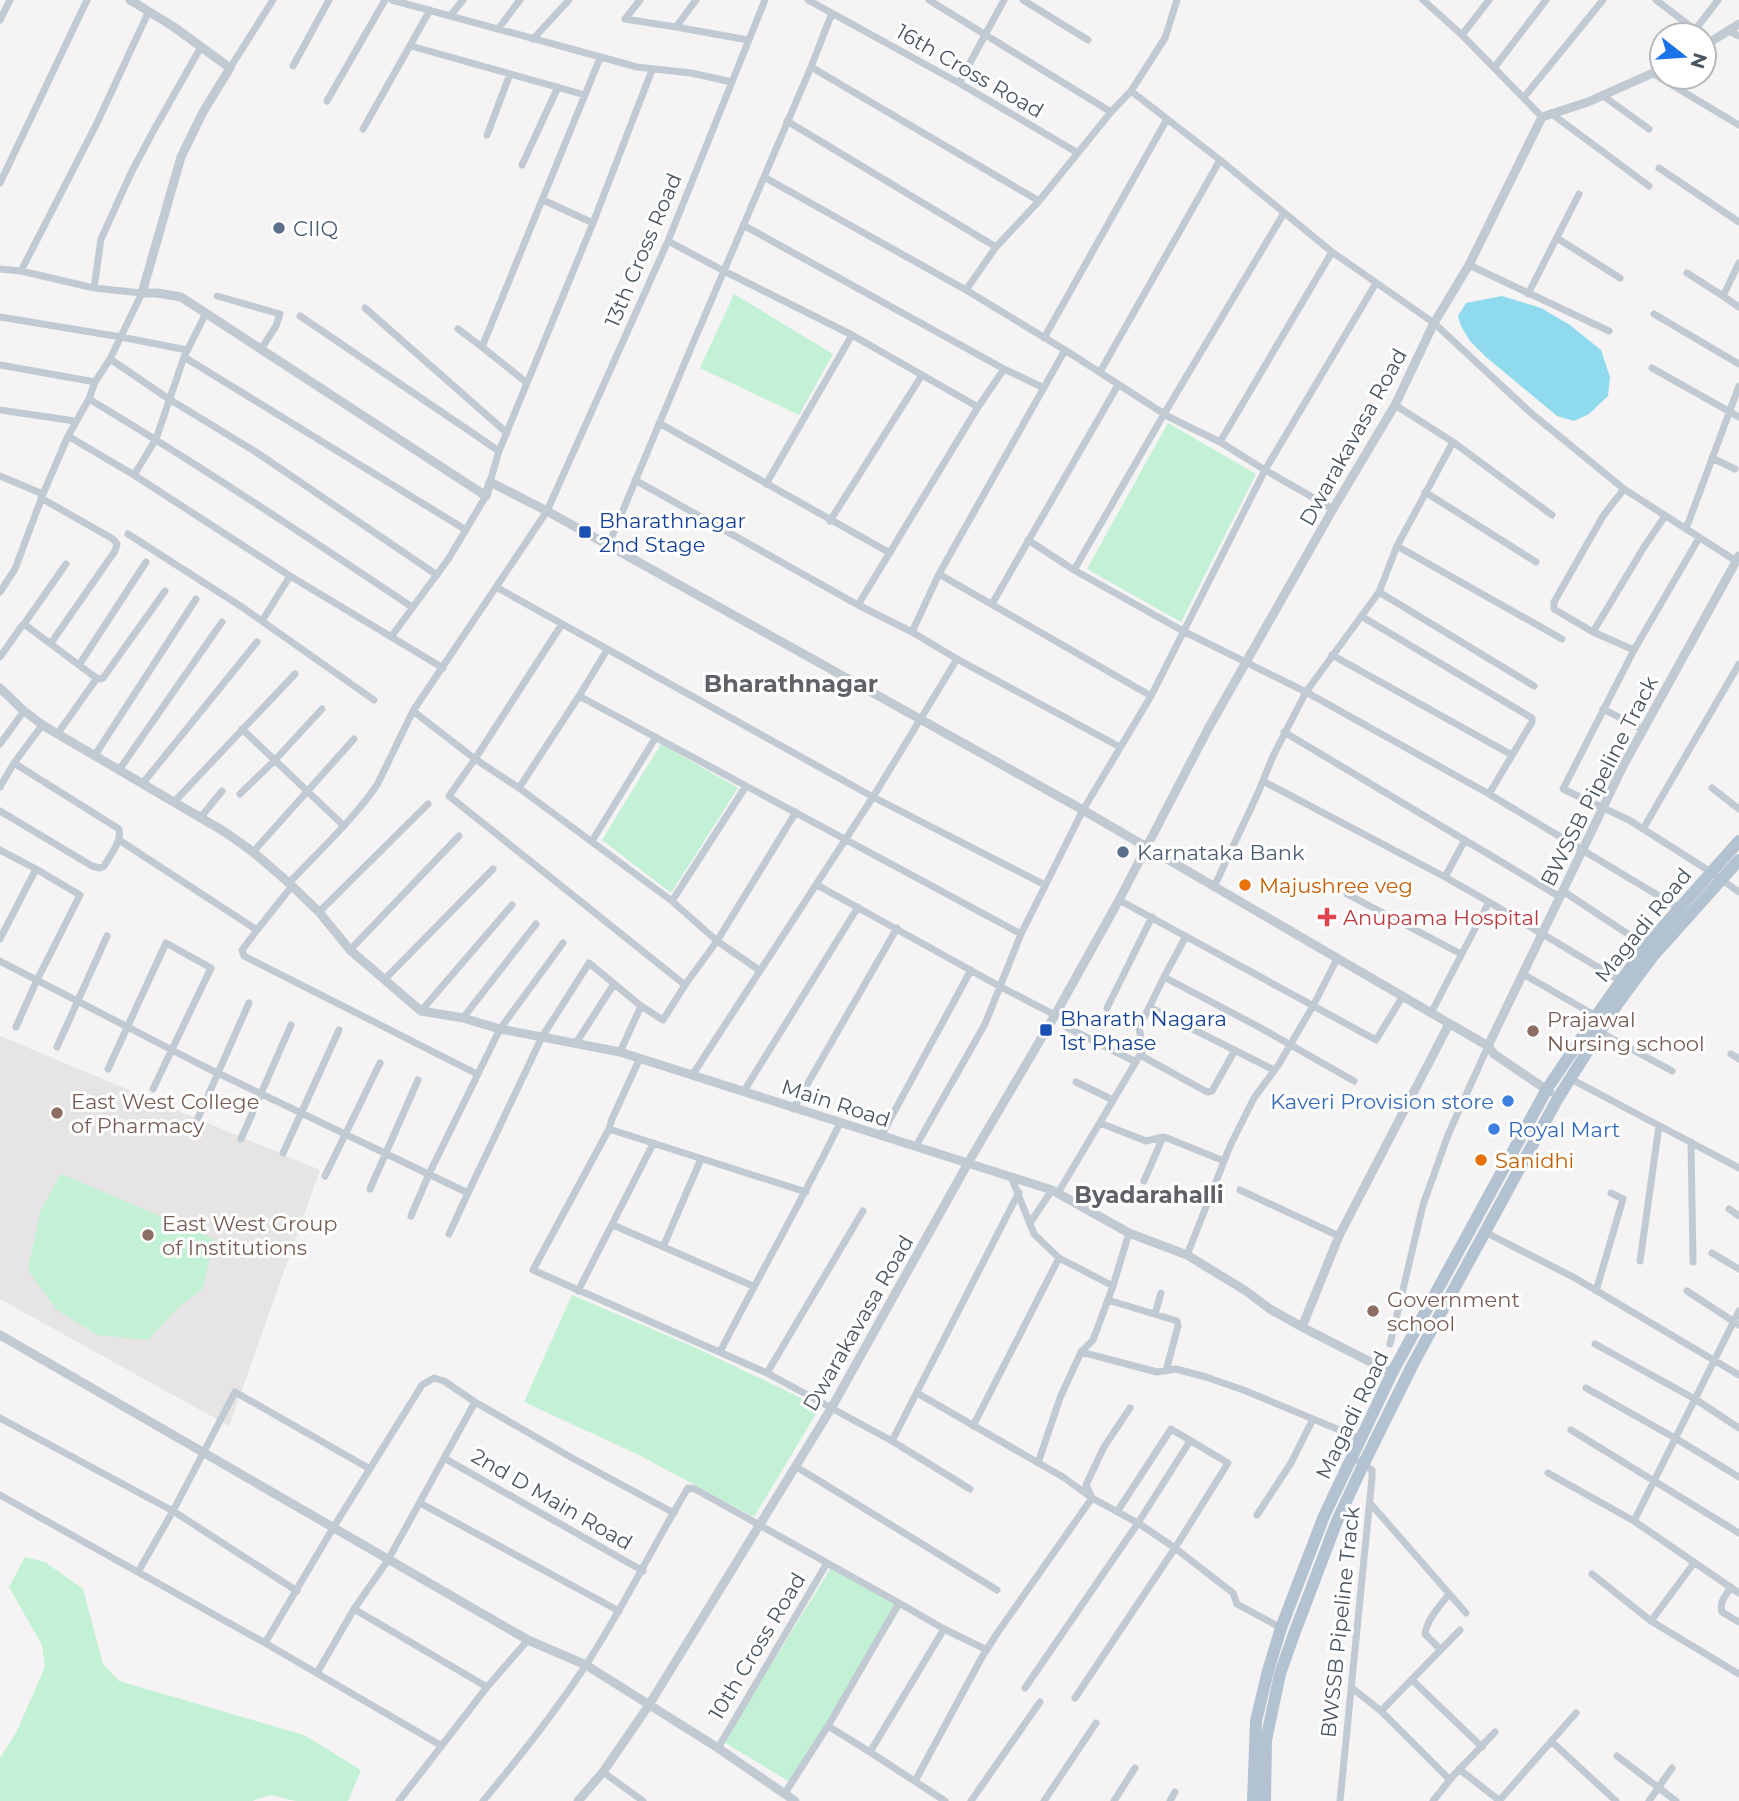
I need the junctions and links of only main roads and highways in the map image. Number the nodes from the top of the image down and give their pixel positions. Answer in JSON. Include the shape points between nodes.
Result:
{"nodes":[{"id":1,"x":1739,"y":841,"type":"edge"},
{"id":2,"x":1739,"y":860,"type":"edge"},
{"id":3,"x":1716,"y":875,"type":"junction"},
{"id":4,"x":1358,"y":1460,"type":"junction"},
{"id":5,"x":1253,"y":1801,"type":"edge"},
{"id":6,"x":1265,"y":1801,"type":"edge"}],
"edges":[{"from":1,"to":3,"type":"main road","name":"Magadi Road"},
{"from":2,"to":3,"type":"main road","name":"Magadi Road"},
{"from":3,"to":4,"type":"main road","name":"Magadi Road","via":[[1616,1006],[1558,1098],[1373,1444]]},
{"from":3,"to":4,"type":"main road","name":"Magadi Road","via":[[1646,946],[1547,1089],[1392,1373],[1360,1438]]},
{"from":4,"to":5,"type":"main road","name":"Magadi Road","via":[[1324,1516],[1281,1628],[1256,1721]]},
{"from":4,"to":6,"type":"main road","name":"Magadi Road","via":[[1280,1674],[1266,1740]]}]}
